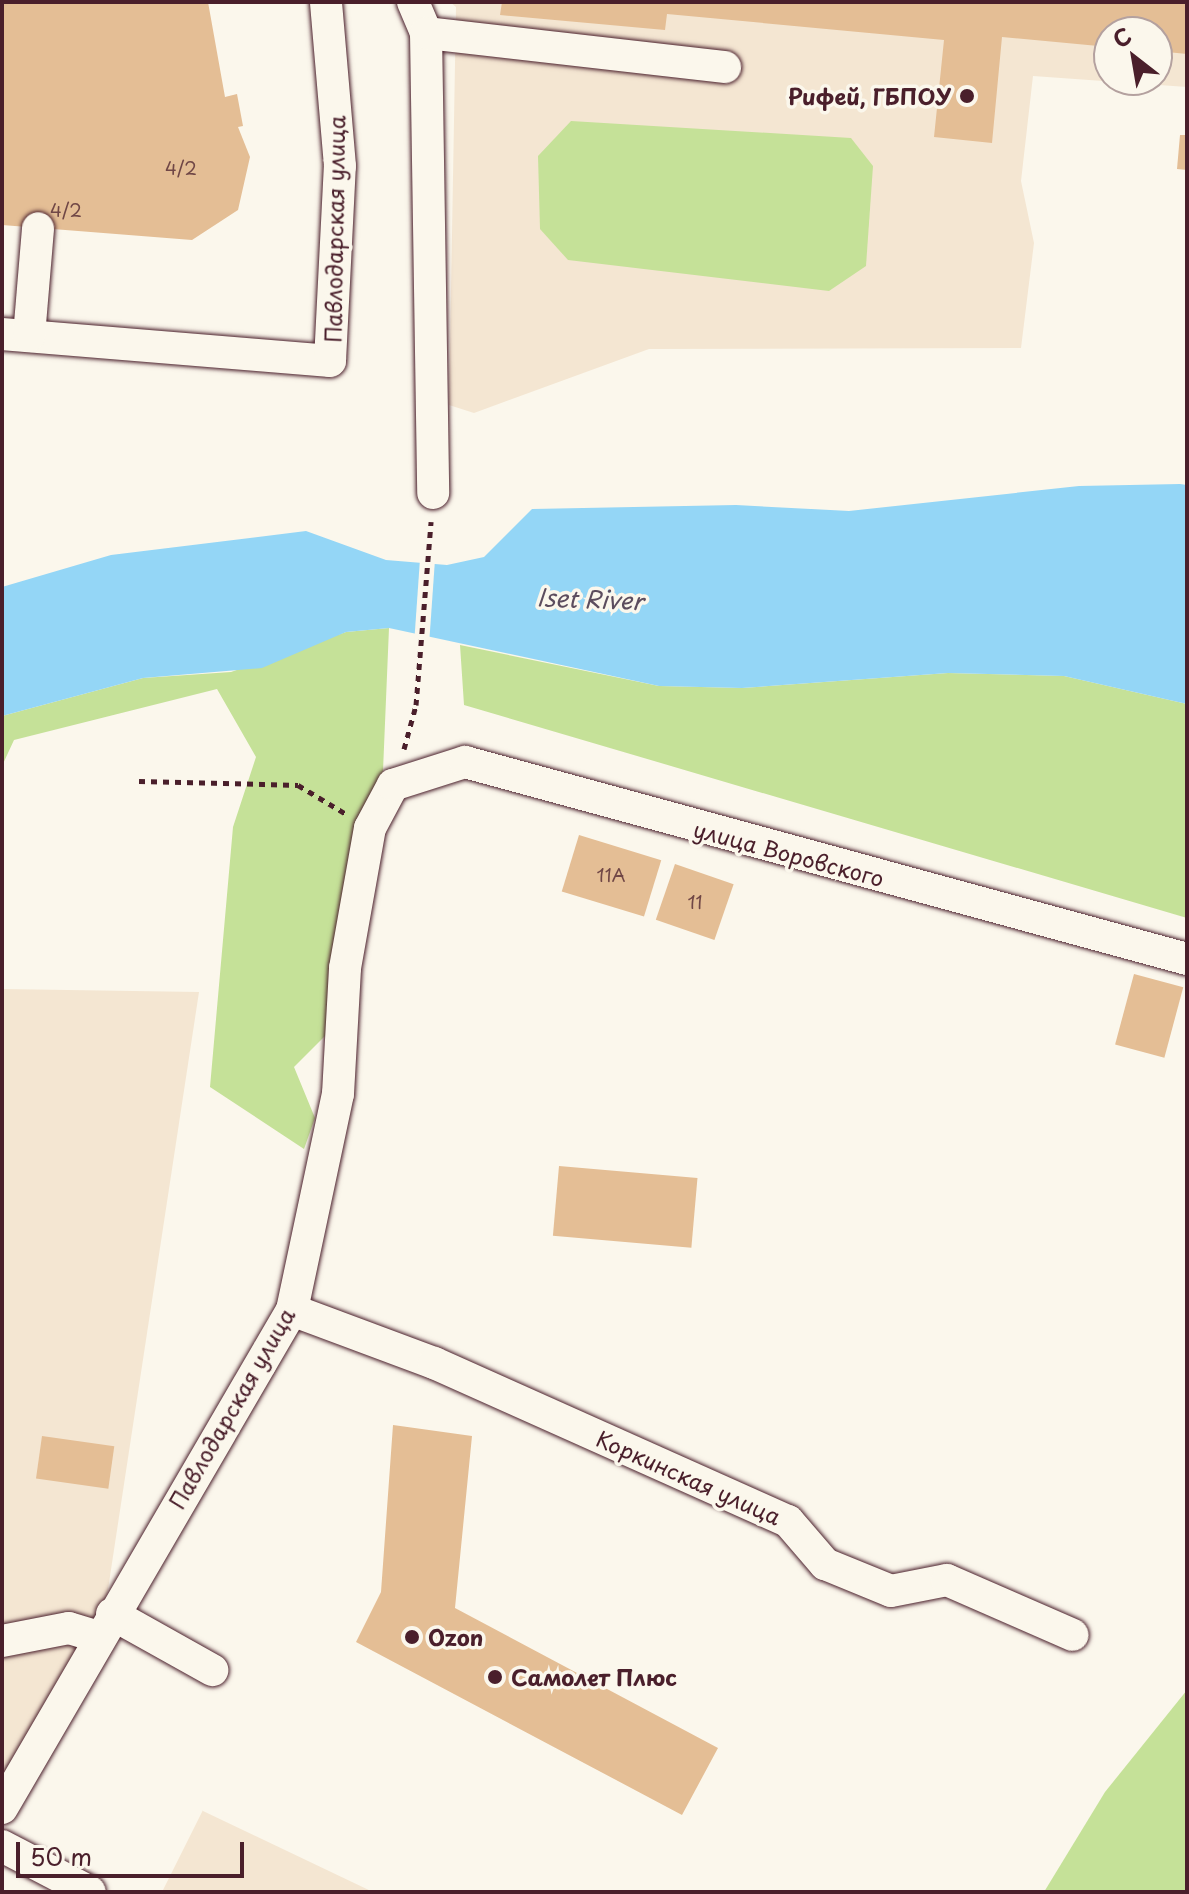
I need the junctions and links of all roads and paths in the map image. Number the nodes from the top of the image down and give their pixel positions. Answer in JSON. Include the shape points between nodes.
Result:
{"nodes":[{"id":1,"x":326,"y":2,"type":"edge"},
{"id":2,"x":417,"y":13,"type":"edge"},
{"id":3,"x":725,"y":67,"type":"dead end"},
{"id":4,"x":38,"y":228,"type":"dead end"},
{"id":5,"x":16,"y":335,"type":"edge"},
{"id":6,"x":433,"y":493,"type":"joint"},
{"id":7,"x":139,"y":781,"type":"dead end"},
{"id":8,"x":393,"y":785,"type":"junction"},
{"id":9,"x":370,"y":828,"type":"junction"},
{"id":10,"x":1187,"y":959,"type":"edge"},
{"id":11,"x":292,"y":1310,"type":"junction"},
{"id":12,"x":105,"y":1626,"type":"junction"},
{"id":13,"x":1073,"y":1635,"type":"dead end"},
{"id":14,"x":2,"y":1641,"type":"edge"},
{"id":15,"x":212,"y":1670,"type":"dead end"},
{"id":16,"x":2,"y":1808,"type":"edge"},
{"id":17,"x":2,"y":1846,"type":"edge"},
{"id":18,"x":90,"y":1892,"type":"edge"}],
"edges":[{"from":1,"to":5,"type":"street","name":"Павлодарская улица","via":[[340,166],[330,361]]},
{"from":2,"to":3,"type":"street"},
{"from":2,"to":6,"type":"street"},
{"from":4,"to":5,"type":"street"},
{"from":6,"to":8,"type":"path","via":[[416,705]]},
{"from":7,"to":9,"type":"path","via":[[298,785]]},
{"from":8,"to":9,"type":"street","name":"Павлодарская улица"},
{"from":8,"to":10,"type":"street","name":"улица Воровского","via":[[465,762]]},
{"from":9,"to":11,"type":"street","name":"Павлодарская улица","via":[[345,968],[338,1094]]},
{"from":11,"to":12,"type":"street","name":"Павлодарская улица"},
{"from":11,"to":13,"type":"street","name":"Коркинская улица","via":[[434,1363],[788,1521],[825,1564],[891,1591],[947,1580]]},
{"from":12,"to":14,"type":"street"},
{"from":12,"to":15,"type":"street"},
{"from":12,"to":16,"type":"street","name":"Павлодарская улица"},
{"from":17,"to":18,"type":"street"}]}
